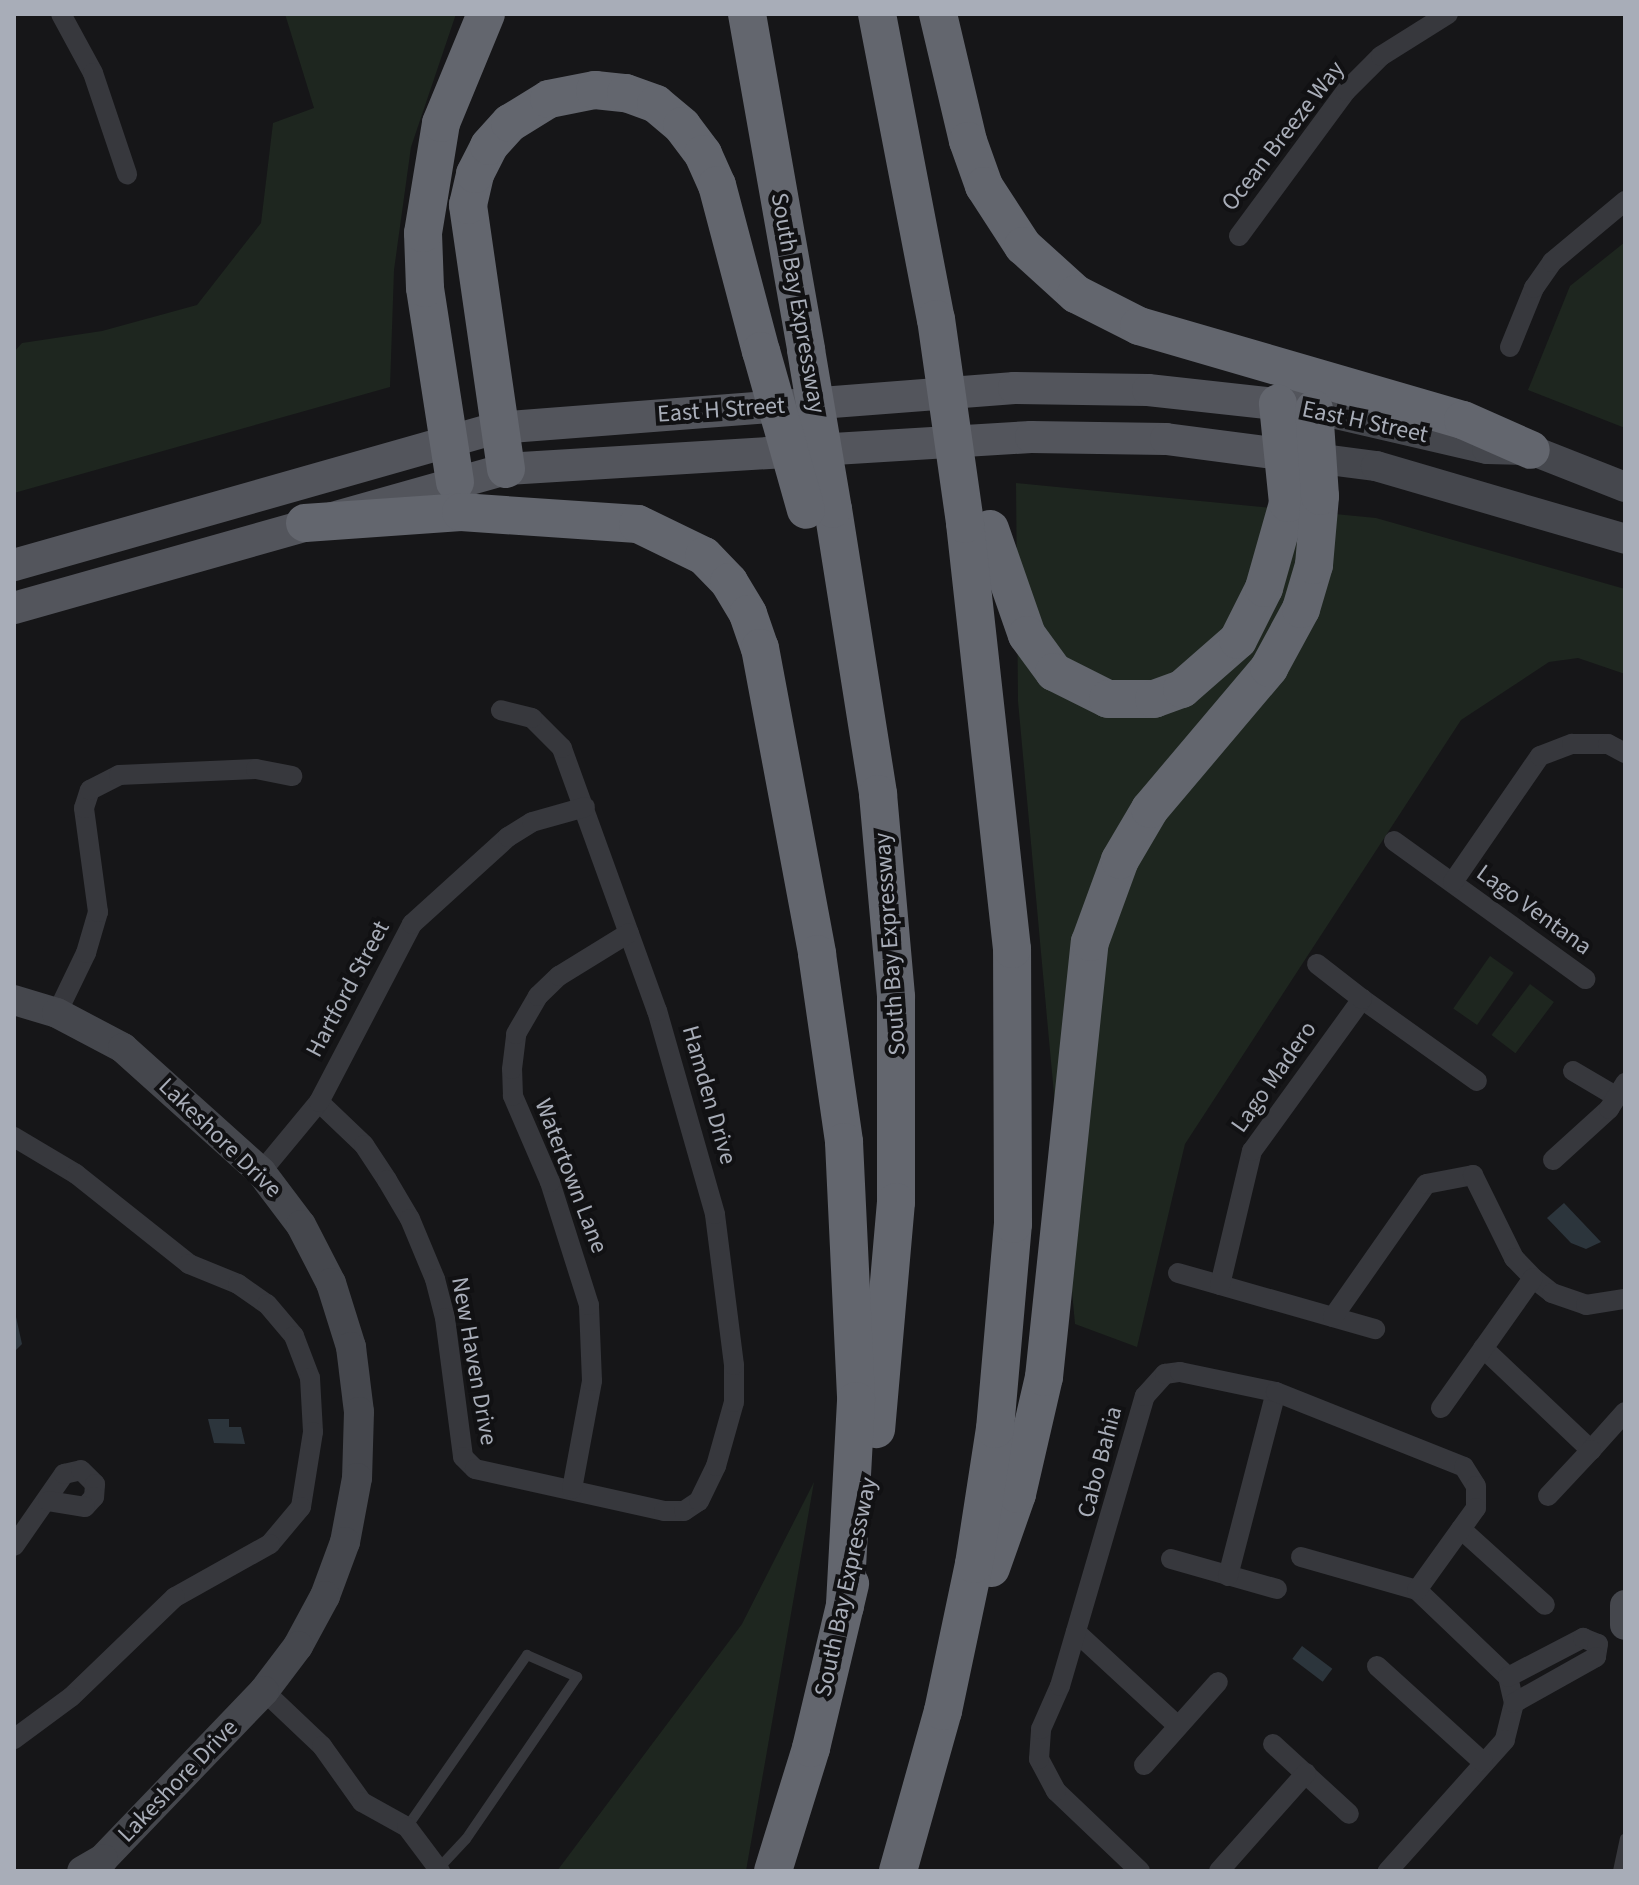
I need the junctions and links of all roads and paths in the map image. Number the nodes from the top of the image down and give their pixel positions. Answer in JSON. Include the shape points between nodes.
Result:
{"nodes":[{"id":1,"x":61,"y":14,"type":"edge"},
{"id":2,"x":486,"y":14,"type":"edge"},
{"id":3,"x":747,"y":14,"type":"edge"},
{"id":4,"x":877,"y":14,"type":"edge"},
{"id":5,"x":938,"y":14,"type":"edge"},
{"id":6,"x":1448,"y":14,"type":"edge"},
{"id":7,"x":127,"y":174,"type":"dead end"},
{"id":8,"x":1625,"y":201,"type":"edge"},
{"id":9,"x":1239,"y":236,"type":"dead end"},
{"id":10,"x":1510,"y":347,"type":"dead end"},
{"id":11,"x":1296,"y":406,"type":"junction"},
{"id":12,"x":497,"y":428,"type":"junction"},
{"id":13,"x":449,"y":439,"type":"junction"},
{"id":14,"x":1531,"y":450,"type":"junction"},
{"id":15,"x":1299,"y":456,"type":"junction"},
{"id":16,"x":506,"y":469,"type":"junction"},
{"id":17,"x":455,"y":482,"type":"junction"},
{"id":18,"x":1625,"y":487,"type":"edge"},
{"id":19,"x":820,"y":509,"type":"junction"},
{"id":20,"x":305,"y":523,"type":"junction"},
{"id":21,"x":978,"y":527,"type":"junction"},
{"id":22,"x":1625,"y":539,"type":"edge"},
{"id":23,"x":14,"y":565,"type":"edge"},
{"id":24,"x":14,"y":608,"type":"edge"},
{"id":25,"x":501,"y":710,"type":"dead end"},
{"id":26,"x":1625,"y":753,"type":"edge"},
{"id":27,"x":292,"y":776,"type":"dead end"},
{"id":28,"x":585,"y":807,"type":"junction"},
{"id":29,"x":1394,"y":841,"type":"dead end"},
{"id":30,"x":1453,"y":882,"type":"junction"},
{"id":31,"x":629,"y":933,"type":"junction"},
{"id":32,"x":1317,"y":964,"type":"dead end"},
{"id":33,"x":1585,"y":979,"type":"dead end"},
{"id":34,"x":1362,"y":999,"type":"junction"},
{"id":35,"x":14,"y":1000,"type":"edge"},
{"id":36,"x":57,"y":1013,"type":"junction"},
{"id":37,"x":1573,"y":1071,"type":"dead end"},
{"id":38,"x":1477,"y":1081,"type":"dead end"},
{"id":39,"x":1621,"y":1090,"type":"edge"},
{"id":40,"x":319,"y":1102,"type":"junction"},
{"id":41,"x":14,"y":1137,"type":"edge"},
{"id":42,"x":1553,"y":1160,"type":"dead end"},
{"id":43,"x":261,"y":1172,"type":"junction"},
{"id":44,"x":1178,"y":1273,"type":"dead end"},
{"id":45,"x":1533,"y":1278,"type":"junction"},
{"id":46,"x":1220,"y":1285,"type":"junction"},
{"id":47,"x":1625,"y":1299,"type":"edge"},
{"id":48,"x":1333,"y":1317,"type":"junction"},
{"id":49,"x":1375,"y":1329,"type":"dead end"},
{"id":50,"x":1483,"y":1348,"type":"junction"},
{"id":51,"x":1276,"y":1392,"type":"junction"},
{"id":52,"x":1441,"y":1408,"type":"dead end"},
{"id":53,"x":1625,"y":1412,"type":"edge"},
{"id":54,"x":1591,"y":1450,"type":"junction"},
{"id":55,"x":572,"y":1489,"type":"junction"},
{"id":56,"x":1548,"y":1496,"type":"dead end"},
{"id":57,"x":48,"y":1501,"type":"dead end"},
{"id":58,"x":664,"y":1511,"type":"joint"},
{"id":59,"x":1461,"y":1529,"type":"junction"},
{"id":60,"x":14,"y":1546,"type":"edge"},
{"id":61,"x":1301,"y":1557,"type":"dead end"},
{"id":62,"x":1171,"y":1559,"type":"dead end"},
{"id":63,"x":1228,"y":1576,"type":"junction"},
{"id":64,"x":1277,"y":1589,"type":"dead end"},
{"id":65,"x":1417,"y":1590,"type":"junction"},
{"id":66,"x":1545,"y":1605,"type":"dead end"},
{"id":67,"x":1625,"y":1605,"type":"edge"},
{"id":68,"x":845,"y":1607,"type":"junction"},
{"id":69,"x":1625,"y":1625,"type":"edge"},
{"id":70,"x":1625,"y":1631,"type":"edge"},
{"id":71,"x":961,"y":1632,"type":"junction"},
{"id":72,"x":1076,"y":1632,"type":"junction"},
{"id":73,"x":1598,"y":1644,"type":"junction"},
{"id":74,"x":1377,"y":1666,"type":"dead end"},
{"id":75,"x":1508,"y":1677,"type":"junction"},
{"id":76,"x":1218,"y":1682,"type":"dead end"},
{"id":77,"x":264,"y":1691,"type":"junction"},
{"id":78,"x":1514,"y":1703,"type":"junction"},
{"id":79,"x":1178,"y":1726,"type":"junction"},
{"id":80,"x":14,"y":1739,"type":"edge"},
{"id":81,"x":1273,"y":1744,"type":"dead end"},
{"id":82,"x":1483,"y":1762,"type":"junction"},
{"id":83,"x":1144,"y":1765,"type":"dead end"},
{"id":84,"x":1306,"y":1773,"type":"junction"},
{"id":85,"x":1349,"y":1814,"type":"dead end"},
{"id":86,"x":407,"y":1827,"type":"junction"},
{"id":87,"x":1625,"y":1839,"type":"edge"},
{"id":88,"x":439,"y":1870,"type":"edge"},
{"id":89,"x":82,"y":1871,"type":"edge"},
{"id":90,"x":773,"y":1871,"type":"edge"},
{"id":91,"x":898,"y":1871,"type":"edge"},
{"id":92,"x":1140,"y":1871,"type":"edge"},
{"id":93,"x":1219,"y":1871,"type":"edge"},
{"id":94,"x":1388,"y":1871,"type":"edge"},
{"id":95,"x":1618,"y":1871,"type":"edge"}],
"edges":[{"from":1,"to":7,"type":"street","via":[[93,73]]},
{"from":2,"to":13,"type":"highway","via":[[441,123],[425,205],[425,288]]},
{"from":3,"to":19,"type":"highway","name":"South Bay Expressway","bridge":true,"via":[[806,350]]},
{"from":4,"to":21,"type":"highway","bridge":true,"via":[[953,424]]},
{"from":5,"to":14,"type":"highway","via":[[984,186],[1023,246],[1057,280],[1096,307],[1139,326],[1463,420]]},
{"from":6,"to":9,"type":"street","name":"Ocean Breeze Way","via":[[1381,56],[1346,91]]},
{"from":8,"to":10,"type":"street","via":[[1552,262],[1534,288]]},
{"from":11,"to":12,"type":"main road","name":"East H Street","via":[[1148,390],[1014,388]]},
{"from":11,"to":14,"type":"street","name":"East H Street","via":[[1487,449]]},
{"from":11,"to":15,"type":"highway"},
{"from":12,"to":13,"type":"main road","name":"East H Street"},
{"from":12,"to":16,"type":"highway"},
{"from":12,"to":19,"type":"highway","bridge":true,"via":[[468,220],[481,159],[499,134],[535,106],[563,94],[610,90],[641,98],[669,114],[693,139],[717,185],[761,351]]},
{"from":13,"to":17,"type":"highway"},
{"from":13,"to":23,"type":"main road","name":"East H Street"},
{"from":14,"to":18,"type":"street","name":"East H Street"},
{"from":15,"to":16,"type":"main road","name":"East H Street","via":[[1166,439],[1031,437]]},
{"from":15,"to":21,"type":"highway","via":[[1249,624],[1206,673],[1154,699],[1093,695],[1054,672],[1027,635]]},
{"from":15,"to":22,"type":"street","name":"East H Street","via":[[1376,466]]},
{"from":15,"to":71,"type":"highway","via":[[1320,496],[1314,565],[1292,629],[1269,668],[1150,809],[1120,860],[1098,914],[1080,999],[1037,1416],[1005,1532]]},
{"from":16,"to":17,"type":"main road","name":"East H Street"},
{"from":17,"to":20,"type":"main road","name":"East H Street"},
{"from":19,"to":68,"type":"highway","name":"South Bay Expressway","via":[[869,726],[892,929],[898,1134],[879,1405]]},
{"from":20,"to":24,"type":"main road","name":"East H Street"},
{"from":20,"to":68,"type":"highway","via":[[461,512],[638,524],[704,556],[729,582],[748,614],[760,648],[817,954],[844,1142],[856,1373]]},
{"from":21,"to":71,"type":"highway","via":[[1007,880],[1016,1100],[1003,1360]]},
{"from":25,"to":28,"type":"street","name":"Hamden Drive","via":[[532,718],[562,748]]},
{"from":26,"to":30,"type":"street","name":"Lago Ventana","via":[[1608,744],[1572,744],[1540,756]]},
{"from":27,"to":36,"type":"street","via":[[256,769],[119,775],[90,790],[84,808],[98,912],[86,953]]},
{"from":28,"to":31,"type":"street","name":"Hamden Drive"},
{"from":28,"to":40,"type":"street","name":"Hartford Street","via":[[532,822],[508,837],[412,924]]},
{"from":29,"to":30,"type":"street","name":"Lago Ventana"},
{"from":30,"to":33,"type":"street","name":"Lago Ventana"},
{"from":31,"to":55,"type":"street","name":"Watertown Lane","via":[[559,976],[538,996],[516,1034],[512,1069],[513,1096],[550,1182],[589,1305],[592,1381]]},
{"from":31,"to":58,"type":"street","name":"Hamden Drive","via":[[669,1049],[717,1224],[734,1365],[734,1402],[716,1466],[699,1501],[684,1511]]},
{"from":32,"to":34,"type":"street"},
{"from":34,"to":38,"type":"street"},
{"from":34,"to":46,"type":"street","name":"Lago Madero","via":[[1252,1151]]},
{"from":35,"to":36,"type":"street","name":"Lakeshore Drive"},
{"from":36,"to":43,"type":"street","name":"Lakeshore Drive","via":[[143,1063]]},
{"from":37,"to":39,"type":"street"},
{"from":39,"to":42,"type":"street"},
{"from":40,"to":43,"type":"street","name":"Hartford Street"},
{"from":40,"to":55,"type":"street","name":"New Haven Drive","via":[[364,1145],[410,1219],[435,1279],[463,1457],[475,1469]]},
{"from":41,"to":80,"type":"street","via":[[76,1174],[189,1264],[238,1284],[267,1304],[294,1336],[310,1378],[313,1432],[301,1507],[270,1544],[175,1597],[61,1706]]},
{"from":43,"to":77,"type":"street","name":"Lakeshore Drive","via":[[301,1225],[335,1294],[354,1368],[360,1445],[352,1510],[336,1570],[312,1621]]},
{"from":44,"to":46,"type":"street"},
{"from":45,"to":47,"type":"street","via":[[1552,1293],[1586,1305]]},
{"from":45,"to":48,"type":"street","via":[[1514,1258],[1473,1175],[1426,1184]]},
{"from":45,"to":50,"type":"street"},
{"from":46,"to":48,"type":"street"},
{"from":48,"to":49,"type":"street"},
{"from":50,"to":52,"type":"street"},
{"from":50,"to":54,"type":"street"},
{"from":51,"to":59,"type":"street","name":"Cabo Bahia","via":[[1464,1467],[1476,1486],[1476,1508]]},
{"from":51,"to":63,"type":"street"},
{"from":51,"to":72,"type":"street","name":"Cabo Bahia","via":[[1180,1372],[1165,1374],[1145,1396]]},
{"from":53,"to":54,"type":"street"},
{"from":54,"to":56,"type":"street"},
{"from":55,"to":58,"type":"street","name":"New Haven Drive"},
{"from":57,"to":60,"type":"street"},
{"from":59,"to":65,"type":"street","name":"Cabo Bahia"},
{"from":59,"to":66,"type":"street"},
{"from":61,"to":65,"type":"street"},
{"from":62,"to":63,"type":"street"},
{"from":63,"to":64,"type":"street"},
{"from":65,"to":75,"type":"street"},
{"from":67,"to":69,"type":"street"},
{"from":68,"to":90,"type":"highway","name":"South Bay Expressway"},
{"from":70,"to":73,"type":"street"},
{"from":71,"to":91,"type":"highway"},
{"from":72,"to":79,"type":"street"},
{"from":72,"to":92,"type":"street","name":"Cabo Bahia","via":[[1041,1729],[1039,1759],[1056,1791]]},
{"from":73,"to":75,"type":"street","via":[[1583,1638]]},
{"from":73,"to":78,"type":"street","via":[[1596,1657]]},
{"from":74,"to":82,"type":"street"},
{"from":75,"to":78,"type":"street"},
{"from":76,"to":79,"type":"street"},
{"from":77,"to":86,"type":"street","via":[[322,1746],[362,1802]]},
{"from":77,"to":89,"type":"street","name":"Lakeshore Drive","via":[[103,1859]]},
{"from":78,"to":82,"type":"street","via":[[1505,1740]]},
{"from":79,"to":83,"type":"street"},
{"from":81,"to":84,"type":"street"},
{"from":82,"to":94,"type":"street"},
{"from":84,"to":85,"type":"street"},
{"from":84,"to":93,"type":"street"},
{"from":86,"to":88,"type":"street"},
{"from":86,"to":88,"type":"lane","via":[[527,1655],[577,1677]]},
{"from":87,"to":95,"type":"lane"}]}
